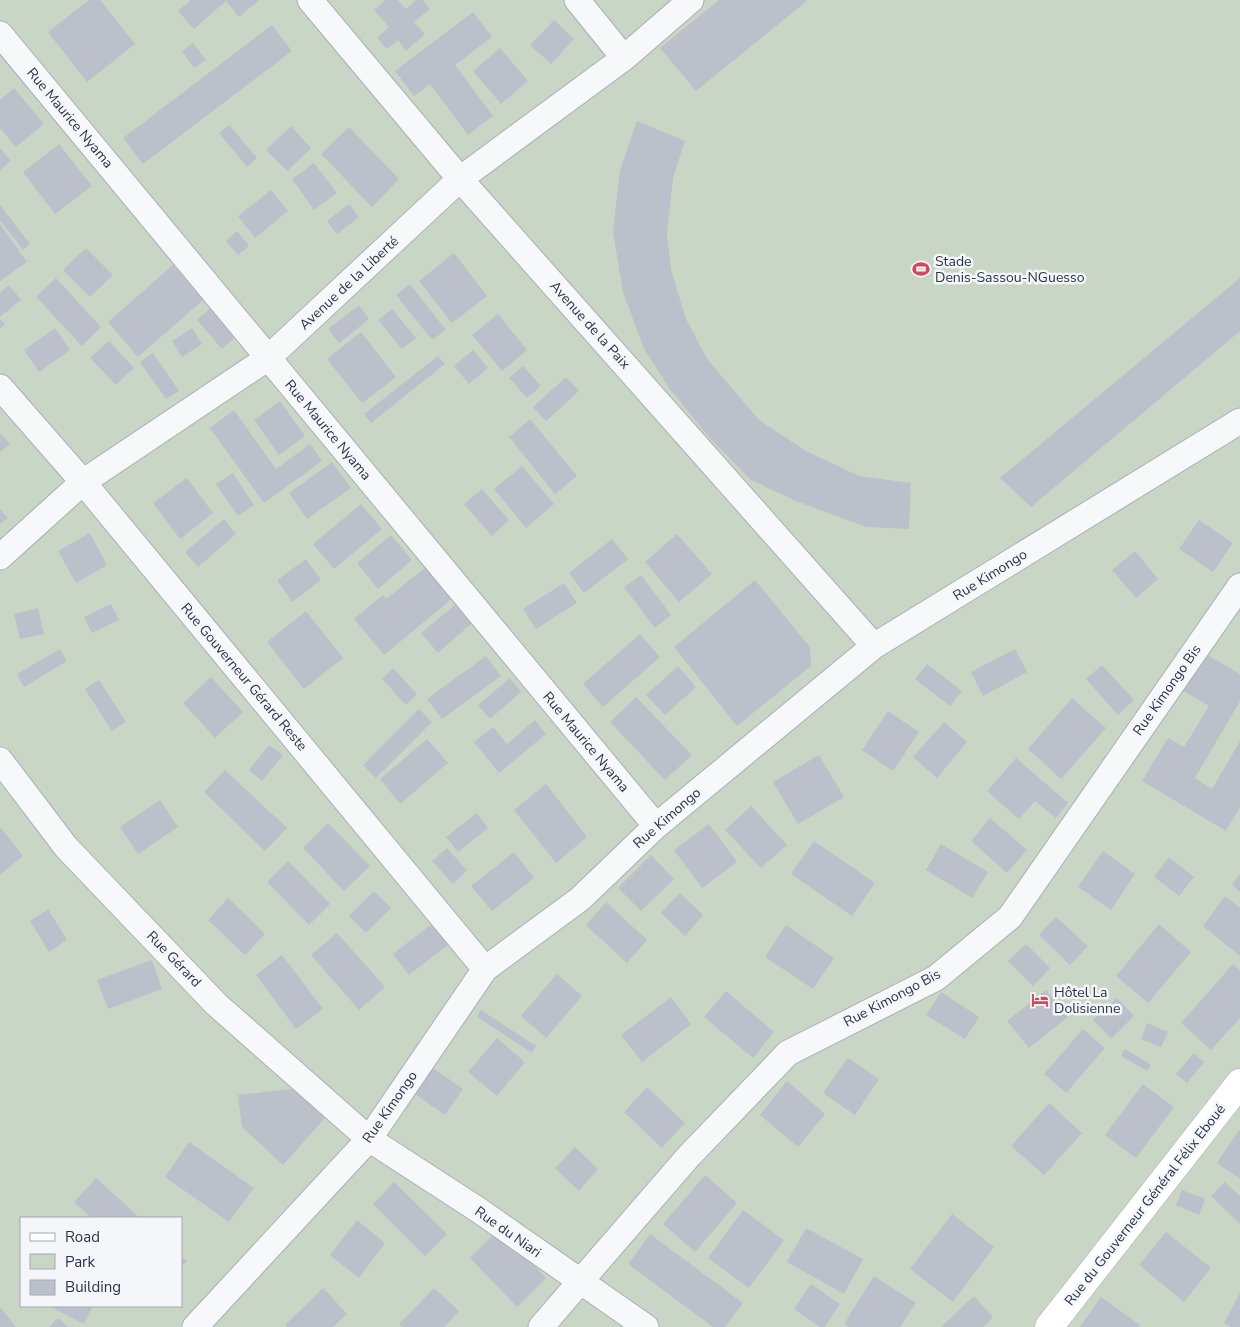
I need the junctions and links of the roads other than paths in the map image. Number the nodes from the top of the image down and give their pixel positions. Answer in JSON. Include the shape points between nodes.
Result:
{"nodes":[{"id":1,"x":310,"y":0,"type":"edge"},
{"id":2,"x":577,"y":0,"type":"edge"},
{"id":3,"x":691,"y":0,"type":"edge"},
{"id":4,"x":0,"y":34,"type":"edge"},
{"id":5,"x":624,"y":58,"type":"junction"},
{"id":6,"x":460,"y":179,"type":"junction"},
{"id":7,"x":268,"y":358,"type":"junction"},
{"id":8,"x":0,"y":387,"type":"edge"},
{"id":9,"x":1240,"y":421,"type":"edge"},
{"id":10,"x":83,"y":482,"type":"junction"},
{"id":11,"x":0,"y":557,"type":"edge"},
{"id":12,"x":1240,"y":586,"type":"edge"},
{"id":13,"x":874,"y":646,"type":"junction"},
{"id":14,"x":0,"y":760,"type":"edge"},
{"id":15,"x":656,"y":826,"type":"junction"},
{"id":16,"x":485,"y":969,"type":"junction"},
{"id":17,"x":1240,"y":1083,"type":"edge"},
{"id":18,"x":369,"y":1139,"type":"junction"},
{"id":19,"x":579,"y":1281,"type":"junction"},
{"id":20,"x":196,"y":1327,"type":"edge"},
{"id":21,"x":541,"y":1327,"type":"edge"},
{"id":22,"x":646,"y":1327,"type":"edge"},
{"id":23,"x":1049,"y":1327,"type":"edge"}],
"edges":[{"from":1,"to":6,"type":"street","name":"Avenue de la Paix"},
{"from":2,"to":5,"type":"street"},
{"from":3,"to":5,"type":"street","name":"Avenue de la Liberté"},
{"from":4,"to":7,"type":"street","name":"Rue Maurice Nyama"},
{"from":5,"to":6,"type":"street","name":"Avenue de la Liberté"},
{"from":6,"to":7,"type":"street","name":"Avenue de la Liberté"},
{"from":6,"to":13,"type":"street","name":"Avenue de la Paix"},
{"from":7,"to":10,"type":"street","name":"Avenue de la Liberté"},
{"from":7,"to":15,"type":"street","name":"Rue Maurice Nyama"},
{"from":8,"to":10,"type":"street","name":"Rue Gouverneur Gérard Reste"},
{"from":9,"to":13,"type":"street","name":"Rue Kimongo"},
{"from":10,"to":11,"type":"street","name":"Avenue de la Liberté"},
{"from":10,"to":16,"type":"street","name":"Rue Gouverneur Gérard Reste"},
{"from":12,"to":19,"type":"street","name":"Rue Kimongo Bis","via":[[1010,917],[936,978],[788,1053],[688,1157]]},
{"from":13,"to":15,"type":"street","name":"Rue Kimongo"},
{"from":14,"to":18,"type":"street","name":"Rue Gérard","via":[[66,847],[216,1004]]},
{"from":15,"to":16,"type":"street","name":"Rue Kimongo","via":[[580,899]]},
{"from":16,"to":18,"type":"street","name":"Rue Kimongo"},
{"from":17,"to":23,"type":"main road","name":"Rue du Gouverneur Général Félix Eboué"},
{"from":18,"to":19,"type":"street","name":"Rue du Niari","via":[[477,1209]]},
{"from":18,"to":20,"type":"street","name":"Rue Kimongo"},
{"from":19,"to":21,"type":"street","name":"Rue Kimongo Bis"},
{"from":19,"to":22,"type":"street","name":"Rue du Niari"}]}
